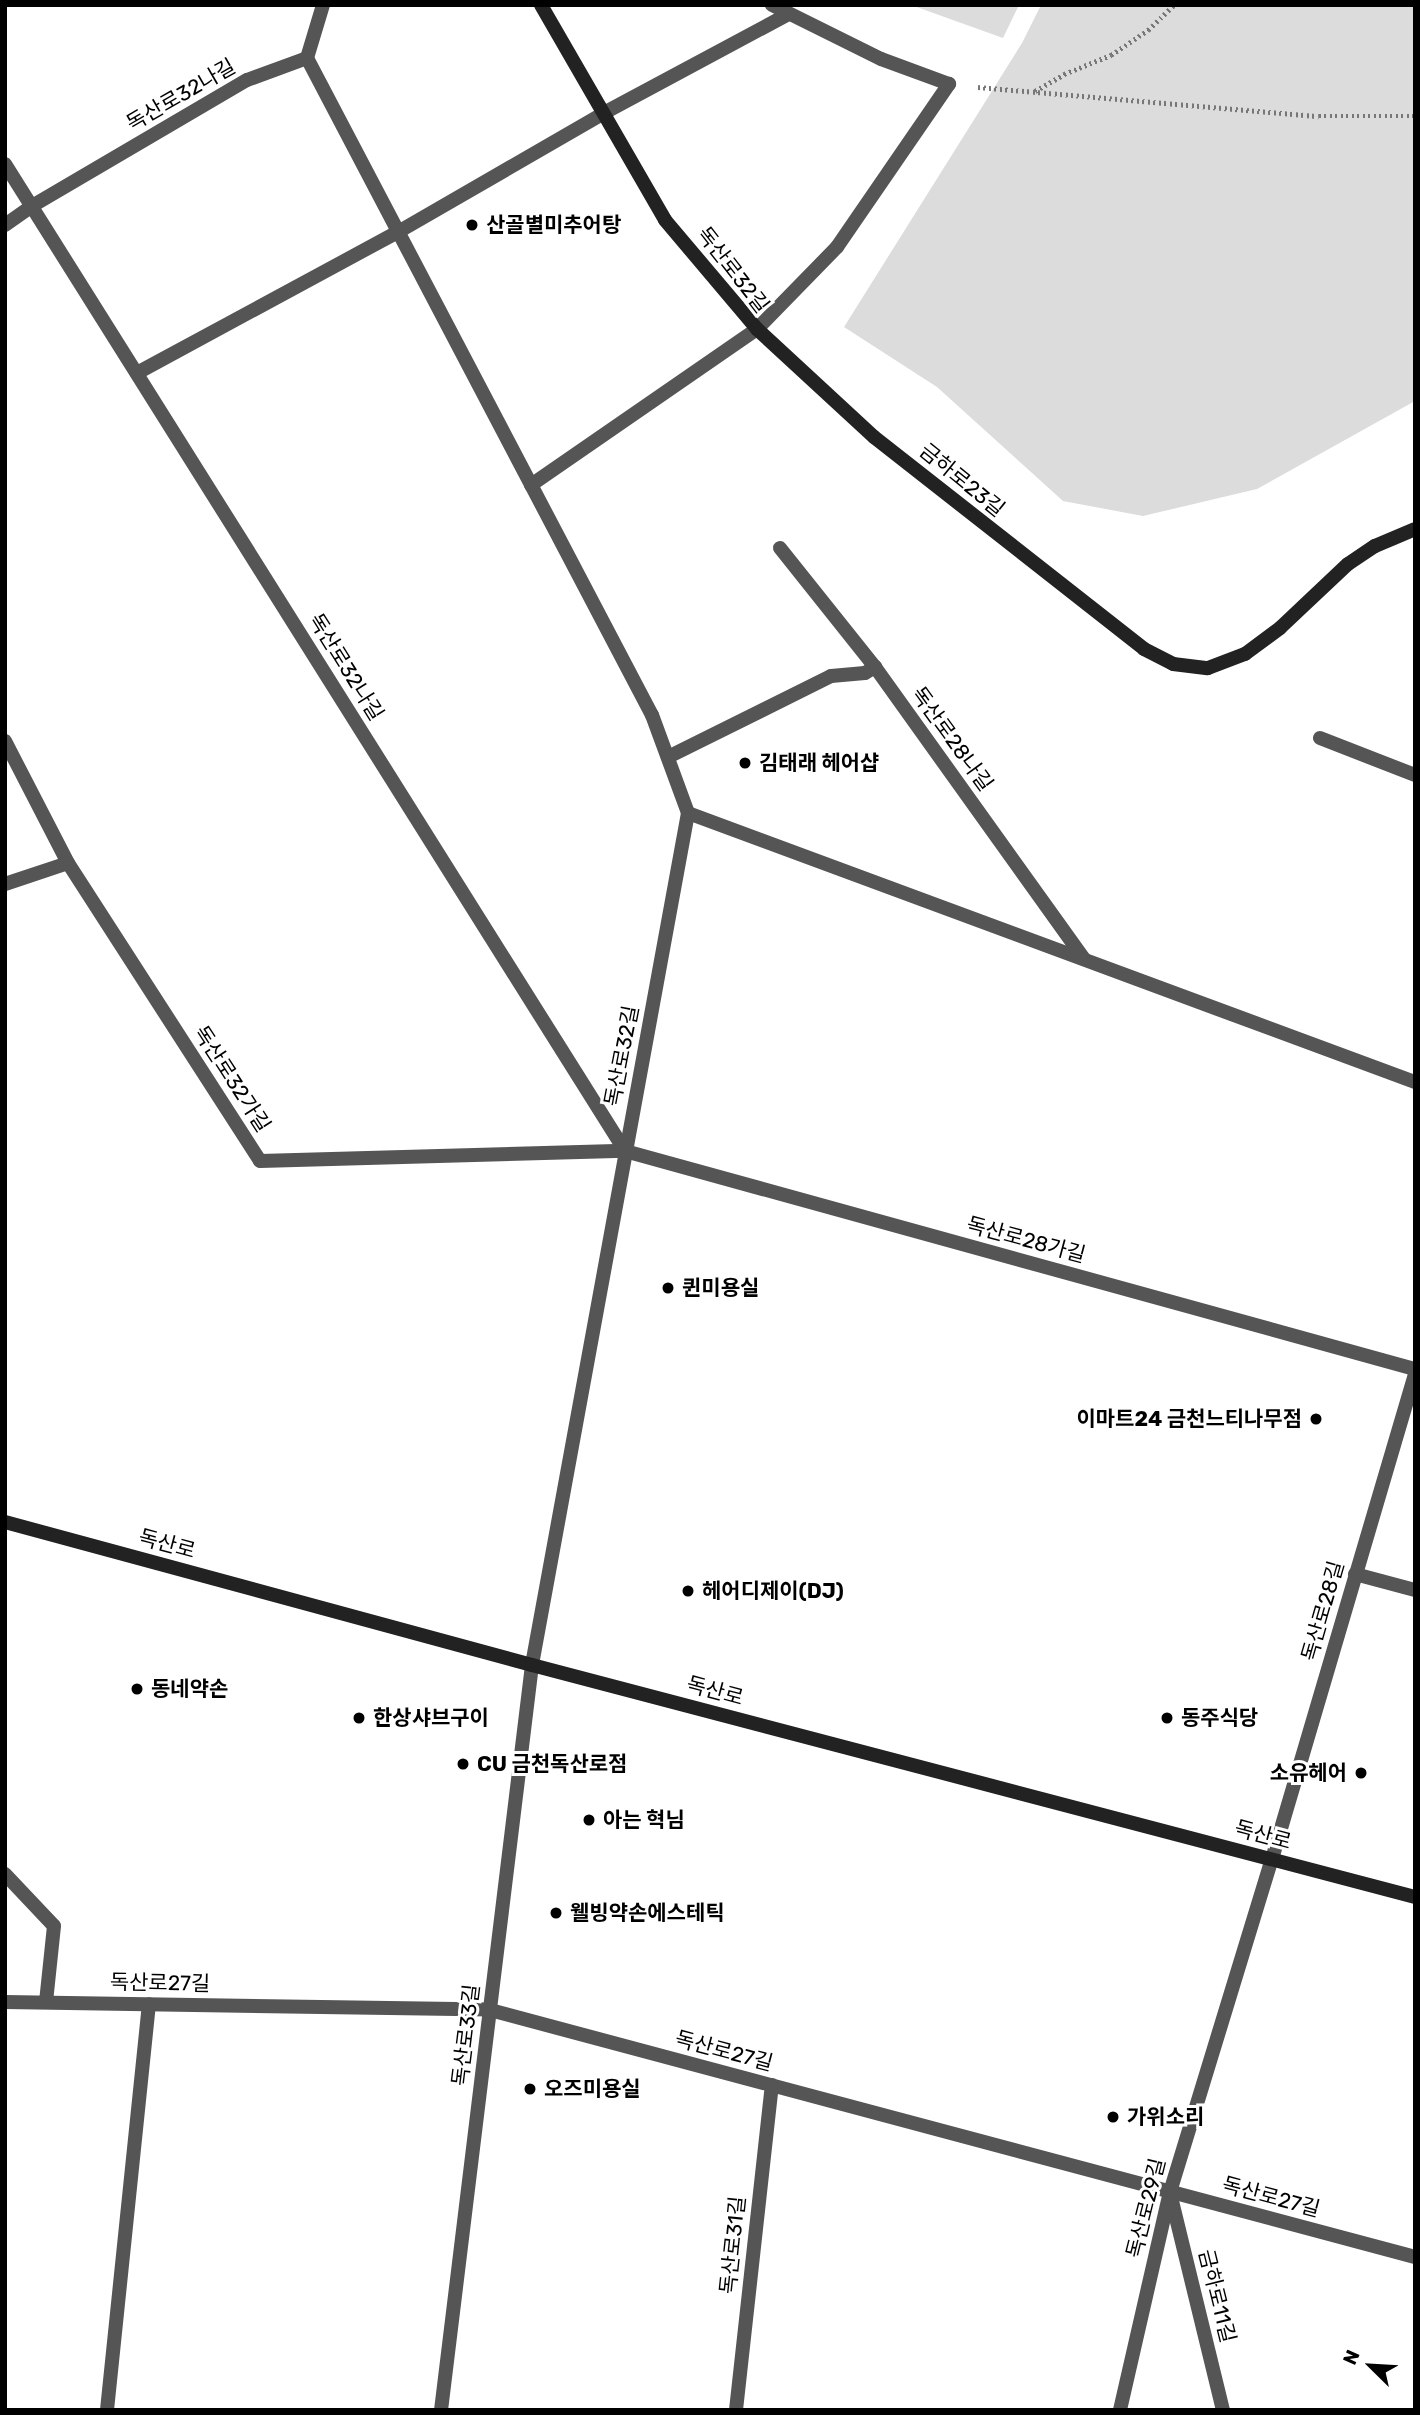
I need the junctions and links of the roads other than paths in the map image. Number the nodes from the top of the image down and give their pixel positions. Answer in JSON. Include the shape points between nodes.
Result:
{"nodes":[{"id":1,"x":323,"y":5,"type":"edge"},
{"id":2,"x":541,"y":5,"type":"edge"},
{"id":3,"x":772,"y":5,"type":"edge"},
{"id":4,"x":787,"y":15,"type":"junction"},
{"id":5,"x":307,"y":58,"type":"junction"},
{"id":6,"x":602,"y":114,"type":"junction"},
{"id":7,"x":5,"y":164,"type":"edge"},
{"id":8,"x":32,"y":206,"type":"junction"},
{"id":9,"x":5,"y":225,"type":"edge"},
{"id":10,"x":398,"y":232,"type":"junction"},
{"id":11,"x":757,"y":328,"type":"junction"},
{"id":12,"x":137,"y":373,"type":"junction"},
{"id":13,"x":531,"y":485,"type":"junction"},
{"id":14,"x":1415,"y":529,"type":"edge"},
{"id":15,"x":780,"y":548,"type":"dead end"},
{"id":16,"x":875,"y":667,"type":"junction"},
{"id":17,"x":1320,"y":738,"type":"dead end"},
{"id":18,"x":5,"y":741,"type":"edge"},
{"id":19,"x":668,"y":757,"type":"junction"},
{"id":20,"x":1415,"y":775,"type":"edge"},
{"id":21,"x":688,"y":813,"type":"junction"},
{"id":22,"x":68,"y":863,"type":"junction"},
{"id":23,"x":5,"y":884,"type":"edge"},
{"id":24,"x":1084,"y":959,"type":"junction"},
{"id":25,"x":1415,"y":1082,"type":"edge"},
{"id":26,"x":625,"y":1151,"type":"junction"},
{"id":27,"x":1415,"y":1369,"type":"edge"},
{"id":28,"x":1415,"y":1374,"type":"edge"},
{"id":29,"x":5,"y":1522,"type":"edge"},
{"id":30,"x":1356,"y":1574,"type":"junction"},
{"id":31,"x":1415,"y":1590,"type":"edge"},
{"id":32,"x":532,"y":1665,"type":"junction"},
{"id":33,"x":1272,"y":1859,"type":"junction"},
{"id":34,"x":5,"y":1874,"type":"edge"},
{"id":35,"x":1415,"y":1897,"type":"edge"},
{"id":36,"x":5,"y":2002,"type":"edge"},
{"id":37,"x":46,"y":2002,"type":"junction"},
{"id":38,"x":149,"y":2004,"type":"junction"},
{"id":39,"x":490,"y":2010,"type":"junction"},
{"id":40,"x":772,"y":2085,"type":"junction"},
{"id":41,"x":1170,"y":2192,"type":"junction"},
{"id":42,"x":1415,"y":2257,"type":"edge"},
{"id":43,"x":107,"y":2410,"type":"edge"},
{"id":44,"x":441,"y":2410,"type":"edge"},
{"id":45,"x":736,"y":2410,"type":"edge"},
{"id":46,"x":1120,"y":2410,"type":"edge"},
{"id":47,"x":1223,"y":2410,"type":"edge"}],
"edges":[{"from":1,"to":5,"type":"street"},
{"from":2,"to":6,"type":"main road","name":"독산로32길"},
{"from":3,"to":4,"type":"street"},
{"from":4,"to":6,"type":"street"},
{"from":4,"to":11,"type":"street","via":[[881,59],[949,84],[837,247]]},
{"from":5,"to":8,"type":"street","name":"독산로32나길","via":[[247,80]]},
{"from":5,"to":10,"type":"street"},
{"from":6,"to":10,"type":"street"},
{"from":6,"to":11,"type":"main road","name":"독산로32길","via":[[665,220]]},
{"from":7,"to":8,"type":"street","name":"독산로32나길"},
{"from":8,"to":9,"type":"street"},
{"from":8,"to":12,"type":"street","name":"독산로32나길"},
{"from":10,"to":12,"type":"street"},
{"from":10,"to":13,"type":"street"},
{"from":11,"to":13,"type":"street","name":"독산로32길"},
{"from":11,"to":14,"type":"main road","name":"금하로23길","via":[[874,437],[1098,615],[1173,664],[1208,668],[1245,654],[1348,565],[1375,546]]},
{"from":12,"to":26,"type":"street","name":"독산로32나길"},
{"from":13,"to":19,"type":"street","via":[[652,715]]},
{"from":15,"to":16,"type":"street","name":"독산로28나길"},
{"from":16,"to":19,"type":"street","via":[[865,673],[831,676]]},
{"from":16,"to":24,"type":"street","name":"독산로28나길"},
{"from":17,"to":20,"type":"street"},
{"from":18,"to":22,"type":"street","name":"독산로32가길"},
{"from":19,"to":21,"type":"street"},
{"from":21,"to":24,"type":"street"},
{"from":21,"to":26,"type":"street","name":"독산로32길"},
{"from":22,"to":23,"type":"street"},
{"from":22,"to":26,"type":"street","name":"독산로32가길","via":[[260,1161]]},
{"from":24,"to":25,"type":"street"},
{"from":26,"to":27,"type":"street","name":"독산로28가길"},
{"from":26,"to":32,"type":"street","name":"독산로32길"},
{"from":28,"to":30,"type":"street","name":"독산로28길"},
{"from":29,"to":32,"type":"main road","name":"독산로"},
{"from":30,"to":31,"type":"street"},
{"from":30,"to":33,"type":"street","name":"독산로28길"},
{"from":32,"to":33,"type":"main road","name":"독산로"},
{"from":32,"to":39,"type":"street","name":"독산로33길"},
{"from":33,"to":35,"type":"main road","name":"독산로"},
{"from":33,"to":41,"type":"street","name":"독산로29길"},
{"from":34,"to":37,"type":"street","via":[[54,1926]]},
{"from":36,"to":37,"type":"street","name":"독산로27길"},
{"from":37,"to":38,"type":"street","name":"독산로27길"},
{"from":38,"to":39,"type":"street","name":"독산로27길"},
{"from":38,"to":43,"type":"street"},
{"from":39,"to":40,"type":"street","name":"독산로27길"},
{"from":39,"to":44,"type":"street","name":"독산로33길"},
{"from":40,"to":41,"type":"street","name":"독산로27길"},
{"from":40,"to":45,"type":"street","name":"독산로31길"},
{"from":41,"to":42,"type":"street","name":"독산로27길"},
{"from":41,"to":46,"type":"street","name":"독산로29길"},
{"from":41,"to":47,"type":"street","name":"금하로11길"}]}
